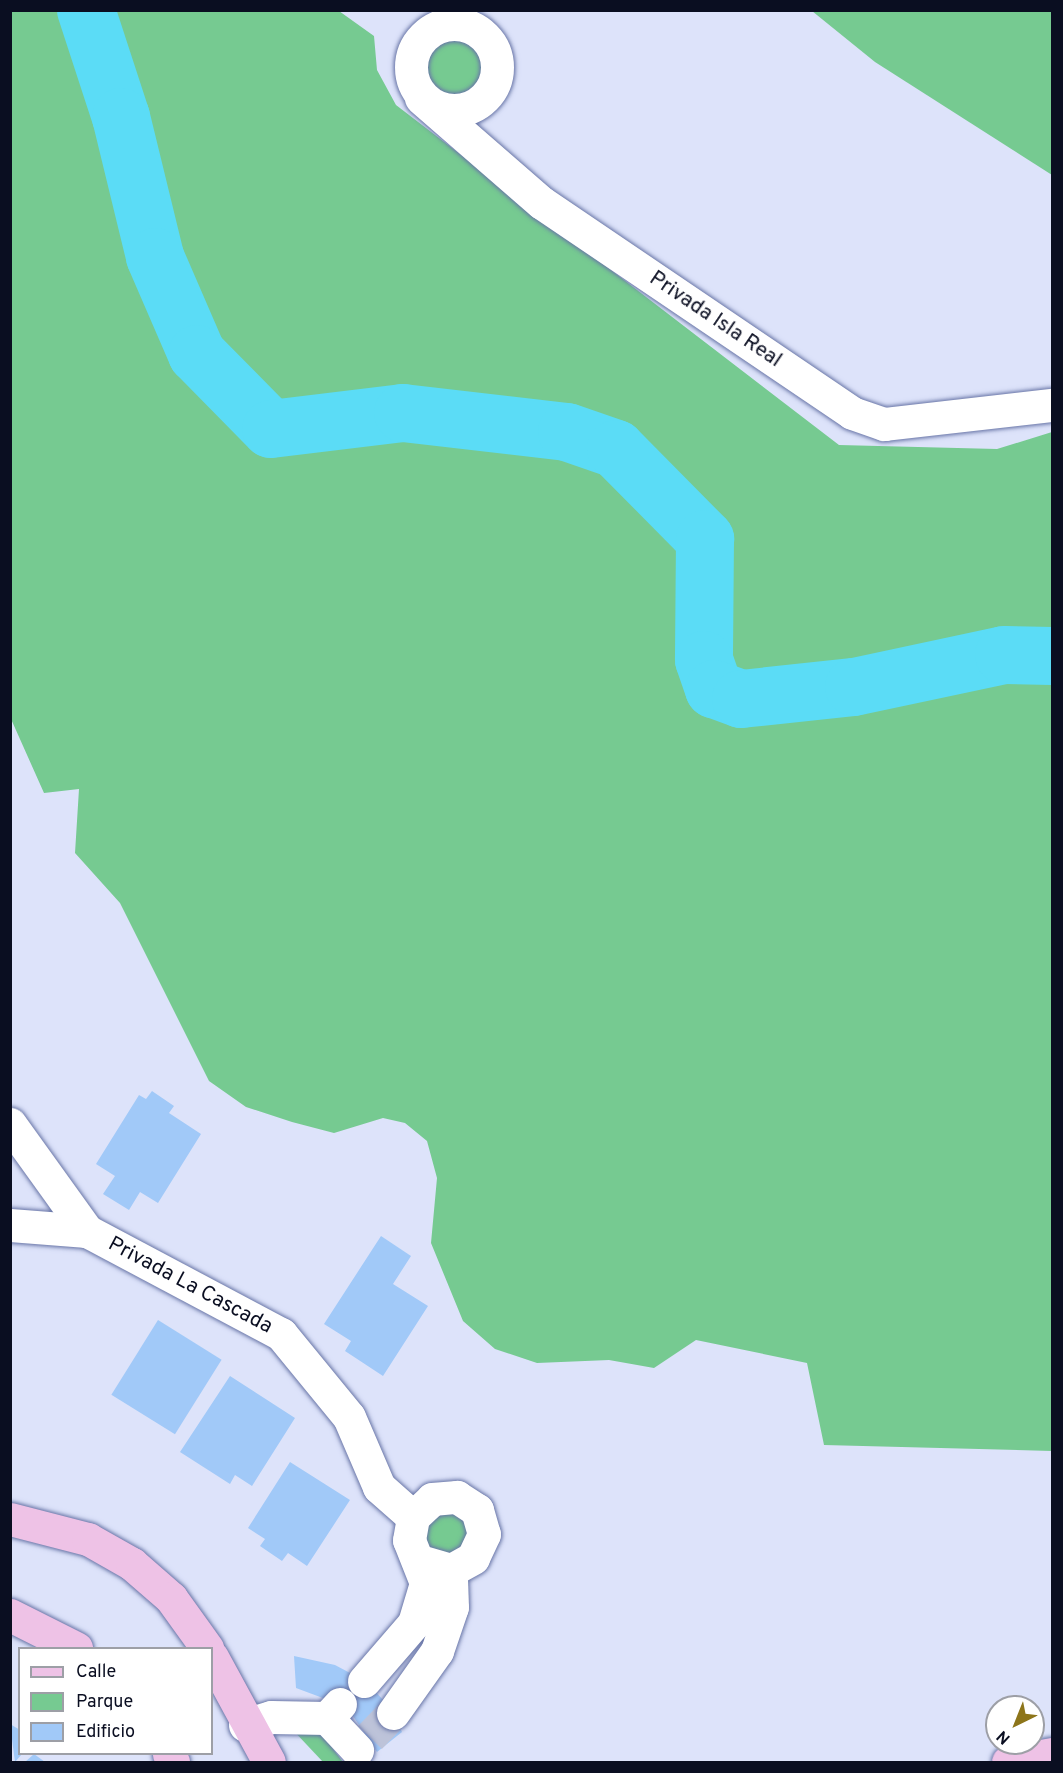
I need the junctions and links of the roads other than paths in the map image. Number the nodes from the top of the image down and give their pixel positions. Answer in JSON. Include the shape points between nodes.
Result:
{"nodes":[{"id":1,"x":440,"y":17,"type":"edge"},
{"id":2,"x":421,"y":98,"type":"junction"},
{"id":3,"x":1053,"y":405,"type":"edge"},
{"id":4,"x":10,"y":1124,"type":"edge"},
{"id":5,"x":10,"y":1225,"type":"edge"},
{"id":6,"x":87,"y":1231,"type":"junction"},
{"id":7,"x":413,"y":1517,"type":"junction"},
{"id":8,"x":10,"y":1519,"type":"edge"},
{"id":9,"x":419,"y":1562,"type":"junction"},
{"id":10,"x":451,"y":1570,"type":"junction"},
{"id":11,"x":10,"y":1615,"type":"edge"},
{"id":12,"x":74,"y":1647,"type":"edge"},
{"id":13,"x":206,"y":1647,"type":"edge"},
{"id":14,"x":213,"y":1659,"type":"edge"},
{"id":15,"x":364,"y":1681,"type":"dead end"},
{"id":16,"x":393,"y":1713,"type":"tunnel mouth"},
{"id":17,"x":245,"y":1725,"type":"junction"},
{"id":18,"x":362,"y":1750,"type":"edge"},
{"id":19,"x":1053,"y":1754,"type":"edge"},
{"id":20,"x":269,"y":1762,"type":"edge"},
{"id":21,"x":1008,"y":1762,"type":"edge"}],
"edges":[{"from":1,"to":2,"type":"street","via":[[416,46],[410,74]]},
{"from":1,"to":2,"type":"street","via":[[487,35],[499,60],[492,87],[472,107],[445,111]]},
{"from":2,"to":3,"type":"street","name":"Privada Isla Real","via":[[542,203],[852,413],[884,424]]},
{"from":4,"to":6,"type":"street","name":"Privada La Cascada"},
{"from":5,"to":6,"type":"street","name":"Privada La Cascada"},
{"from":6,"to":7,"type":"street","name":"Privada La Cascada","via":[[281,1334],[349,1417],[379,1487]]},
{"from":7,"to":9,"type":"street","via":[[409,1540]]},
{"from":7,"to":10,"type":"street","via":[[432,1499],[457,1497],[477,1510],[484,1534],[473,1558]]},
{"from":8,"to":13,"type":"main road","via":[[88,1539],[132,1564],[171,1598]]},
{"from":9,"to":10,"type":"street"},
{"from":9,"to":15,"type":"street","via":[[426,1583],[414,1623]]},
{"from":10,"to":16,"type":"street","via":[[452,1607],[437,1652]]},
{"from":11,"to":12,"type":"main road"},
{"from":14,"to":17,"type":"main road"},
{"from":17,"to":18,"type":"street","via":[[272,1717],[334,1711]]},
{"from":17,"to":20,"type":"main road"},
{"from":19,"to":21,"type":"main road"}]}
